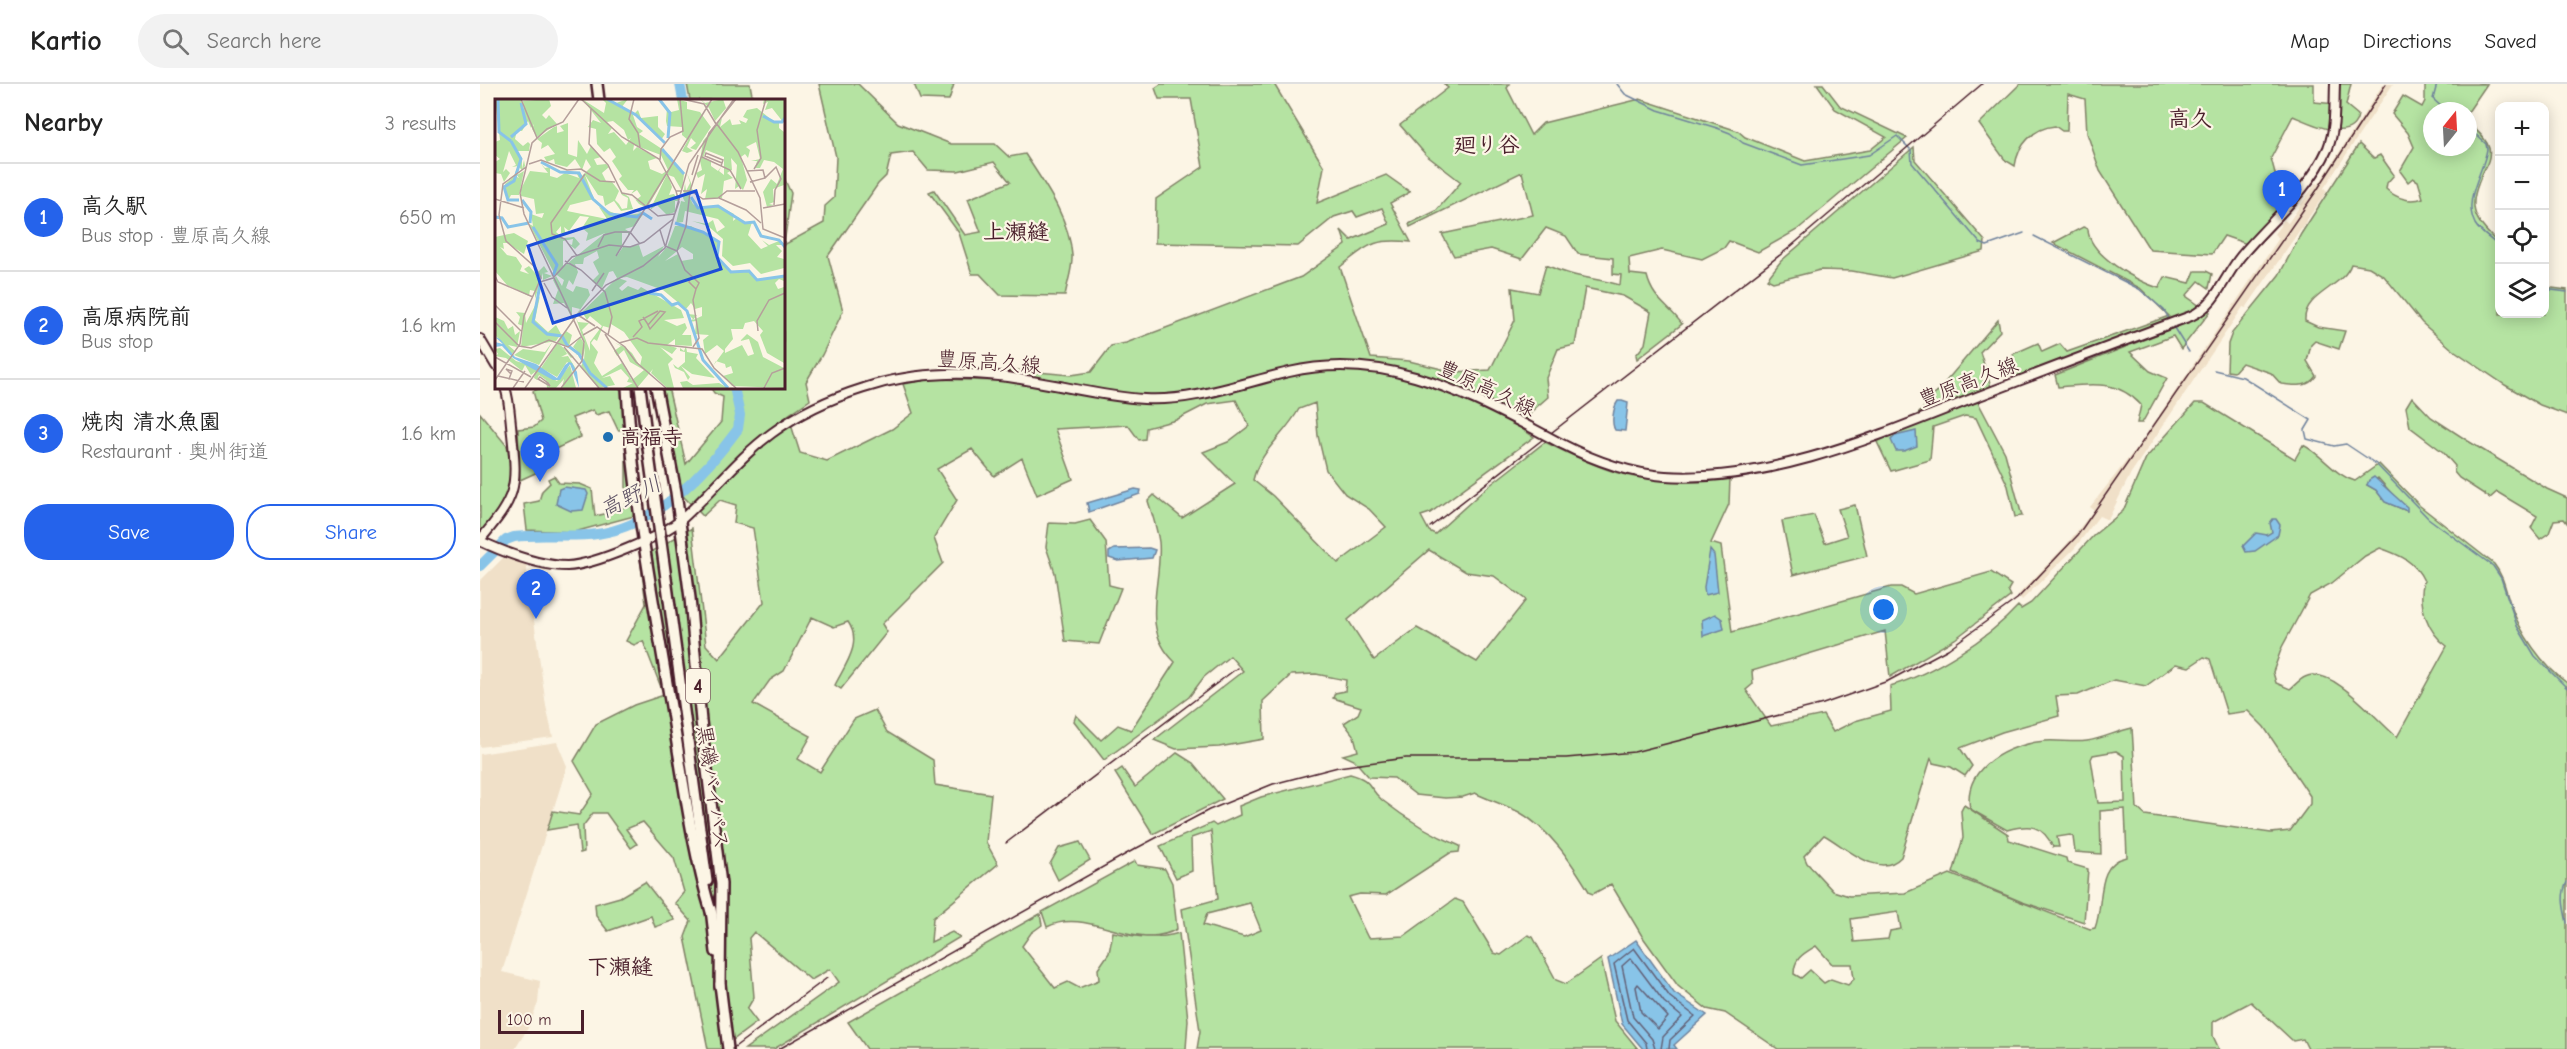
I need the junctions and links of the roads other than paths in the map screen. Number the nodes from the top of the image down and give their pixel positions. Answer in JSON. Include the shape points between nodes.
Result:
{"nodes":[{"id":1,"x":597,"y":84,"type":"edge"},
{"id":2,"x":2335,"y":84,"type":"edge"},
{"id":3,"x":599,"y":99,"type":"edge"},
{"id":4,"x":480,"y":339,"type":"edge"},
{"id":5,"x":495,"y":364,"type":"edge"},
{"id":6,"x":505,"y":388,"type":"edge"},
{"id":7,"x":627,"y":388,"type":"edge"},
{"id":8,"x":640,"y":388,"type":"edge"},
{"id":9,"x":656,"y":388,"type":"edge"},
{"id":10,"x":681,"y":520,"type":"junction"},
{"id":11,"x":480,"y":541,"type":"edge"},
{"id":12,"x":643,"y":543,"type":"junction"},
{"id":13,"x":712,"y":915,"type":"junction"},
{"id":14,"x":720,"y":987,"type":"junction"},
{"id":15,"x":728,"y":1049,"type":"edge"}],
"edges":[{"from":1,"to":3,"type":"highway"},
{"from":2,"to":10,"type":"main road","name":"豊原高久線","bridge":true,"via":[[2333,131],[2323,158],[2200,312],[1875,436],[1795,461],[1737,472],[1666,476],[1607,465],[1445,385],[1399,372],[1354,368],[1293,371],[1172,400],[1112,395],[997,376],[924,376],[863,388],[797,417],[732,467]]},
{"from":4,"to":5,"type":"main road"},
{"from":6,"to":11,"type":"main road","via":[[515,484],[503,512]]},
{"from":7,"to":12,"type":"highway","number":"4"},
{"from":8,"to":13,"type":"highway","name":"黒磯バイパス","number":"4","bridge":true},
{"from":9,"to":10,"type":"highway","number":"4"},
{"from":10,"to":12,"type":"main road","name":"豊原高久線"},
{"from":10,"to":14,"type":"highway","number":"4","via":[[721,884]]},
{"from":11,"to":12,"type":"main road","name":"豊原高久線","via":[[539,562],[567,566]]},
{"from":12,"to":13,"type":"highway","number":"4","via":[[697,858]]},
{"from":13,"to":14,"type":"highway","name":"黒磯バイパス","number":"4"},
{"from":14,"to":15,"type":"highway","name":"黒磯バイパス","number":"4"}]}
